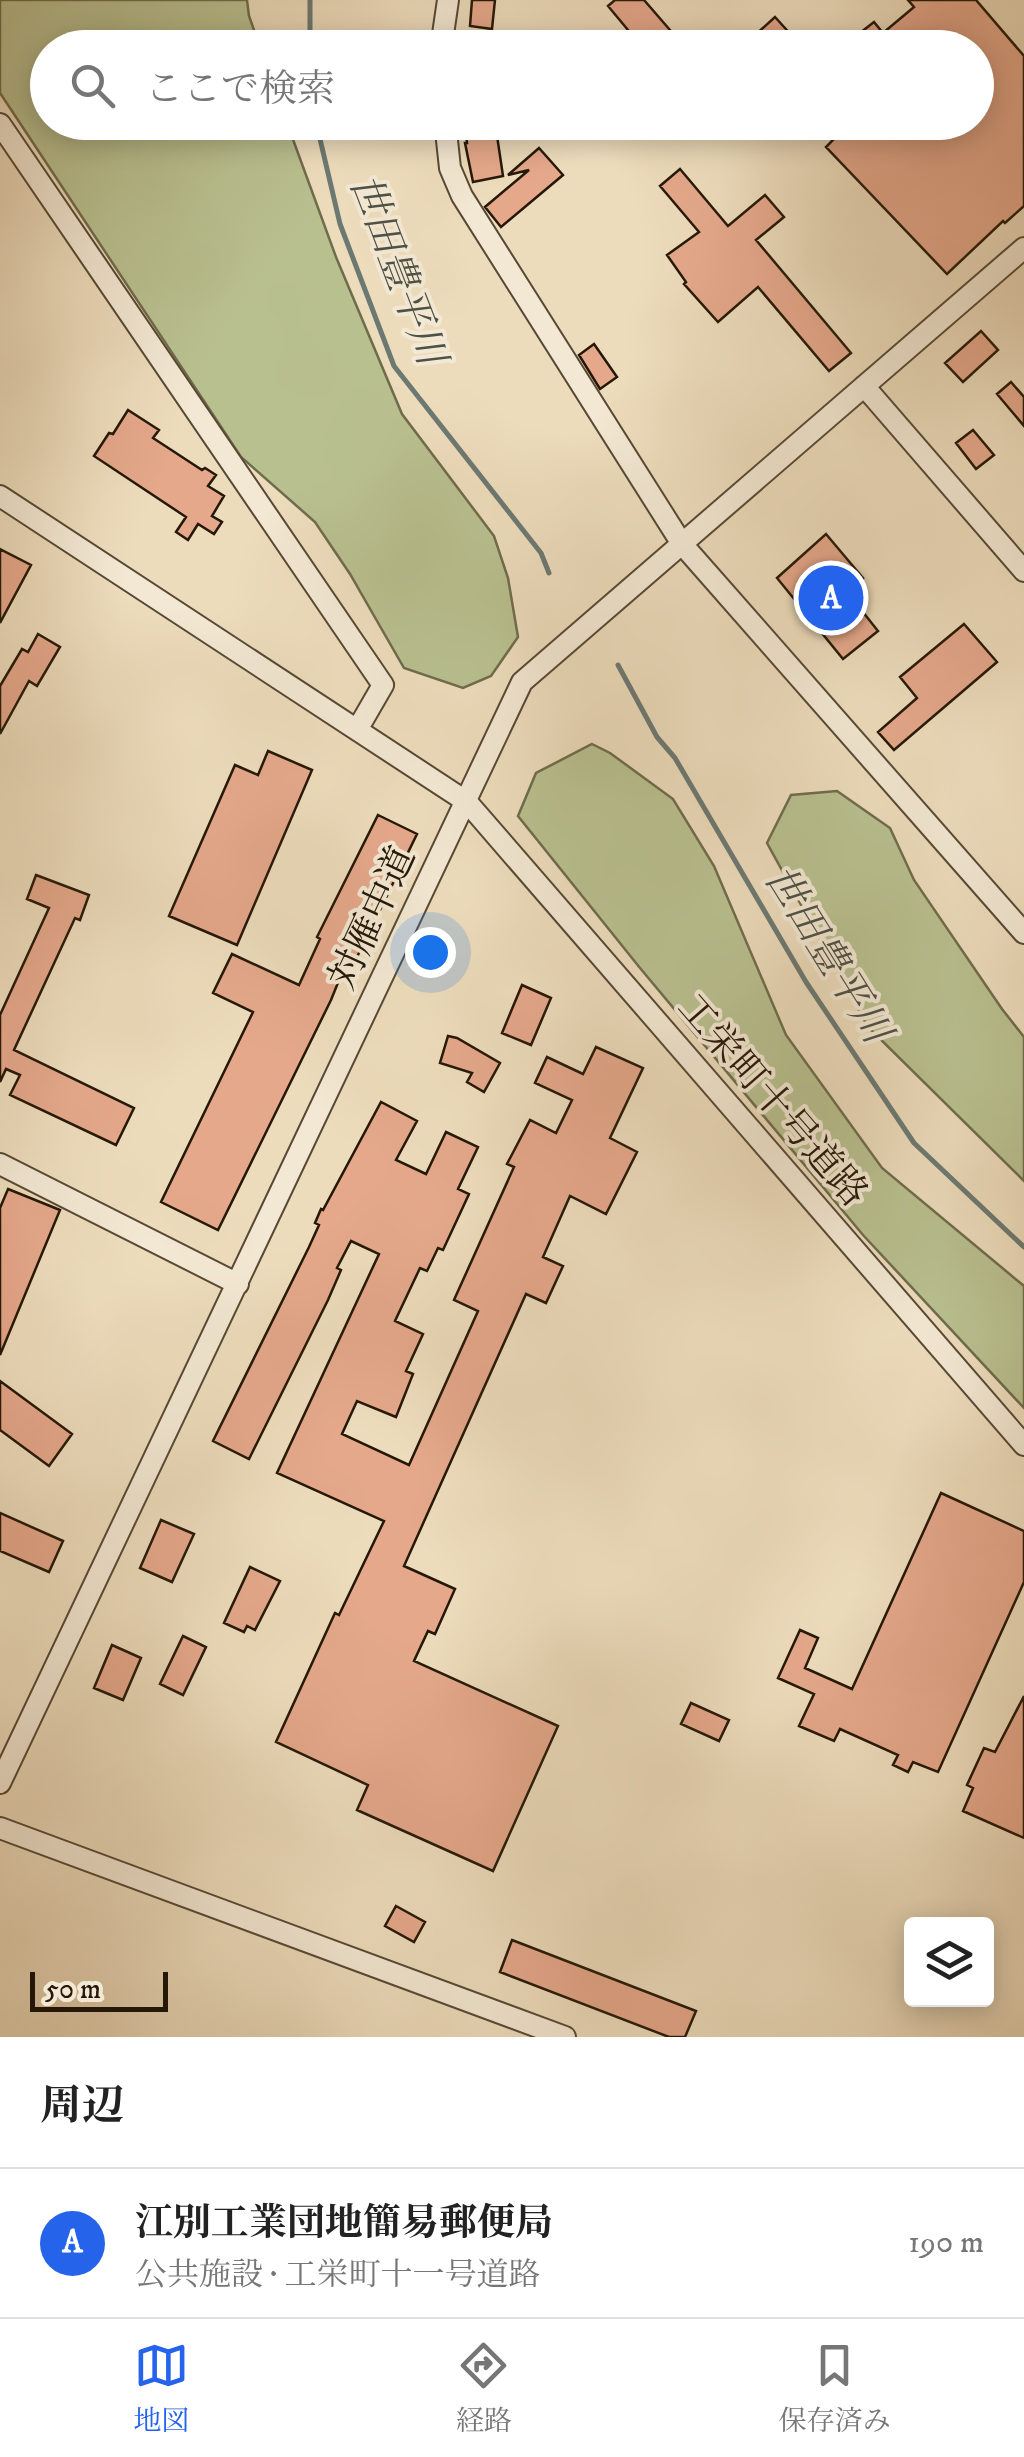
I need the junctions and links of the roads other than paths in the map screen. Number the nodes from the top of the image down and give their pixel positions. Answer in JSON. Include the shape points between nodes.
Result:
{"nodes":[{"id":1,"x":448,"y":0,"type":"edge"},
{"id":2,"x":444,"y":30,"type":"edge"},
{"id":3,"x":0,"y":124,"type":"edge"},
{"id":4,"x":447,"y":140,"type":"edge"},
{"id":5,"x":1024,"y":248,"type":"edge"},
{"id":6,"x":864,"y":386,"type":"junction"},
{"id":7,"x":0,"y":496,"type":"edge"},
{"id":8,"x":682,"y":544,"type":"junction"},
{"id":9,"x":1024,"y":571,"type":"edge"},
{"id":10,"x":357,"y":730,"type":"junction"},
{"id":11,"x":466,"y":802,"type":"junction"},
{"id":12,"x":1024,"y":933,"type":"edge"},
{"id":13,"x":0,"y":1164,"type":"edge"},
{"id":14,"x":238,"y":1284,"type":"junction"},
{"id":15,"x":1024,"y":1446,"type":"edge"},
{"id":16,"x":0,"y":1783,"type":"edge"},
{"id":17,"x":0,"y":1828,"type":"edge"},
{"id":18,"x":565,"y":2037,"type":"edge"}],
"edges":[{"from":1,"to":2,"type":"street"},
{"from":3,"to":10,"type":"street","via":[[382,684]]},
{"from":4,"to":8,"type":"street","via":[[462,196]]},
{"from":5,"to":6,"type":"street","name":"対雁中道"},
{"from":6,"to":8,"type":"street","name":"対雁中道"},
{"from":6,"to":9,"type":"street"},
{"from":7,"to":10,"type":"street","name":"工栄町十号道路"},
{"from":8,"to":11,"type":"street","name":"対雁中道","via":[[522,682]]},
{"from":8,"to":12,"type":"street"},
{"from":10,"to":11,"type":"street","name":"工栄町十号道路"},
{"from":11,"to":14,"type":"street","name":"対雁中道"},
{"from":11,"to":15,"type":"street","name":"工栄町十号道路"},
{"from":13,"to":14,"type":"street"},
{"from":14,"to":16,"type":"street","name":"対雁中道"},
{"from":17,"to":18,"type":"street"}]}
